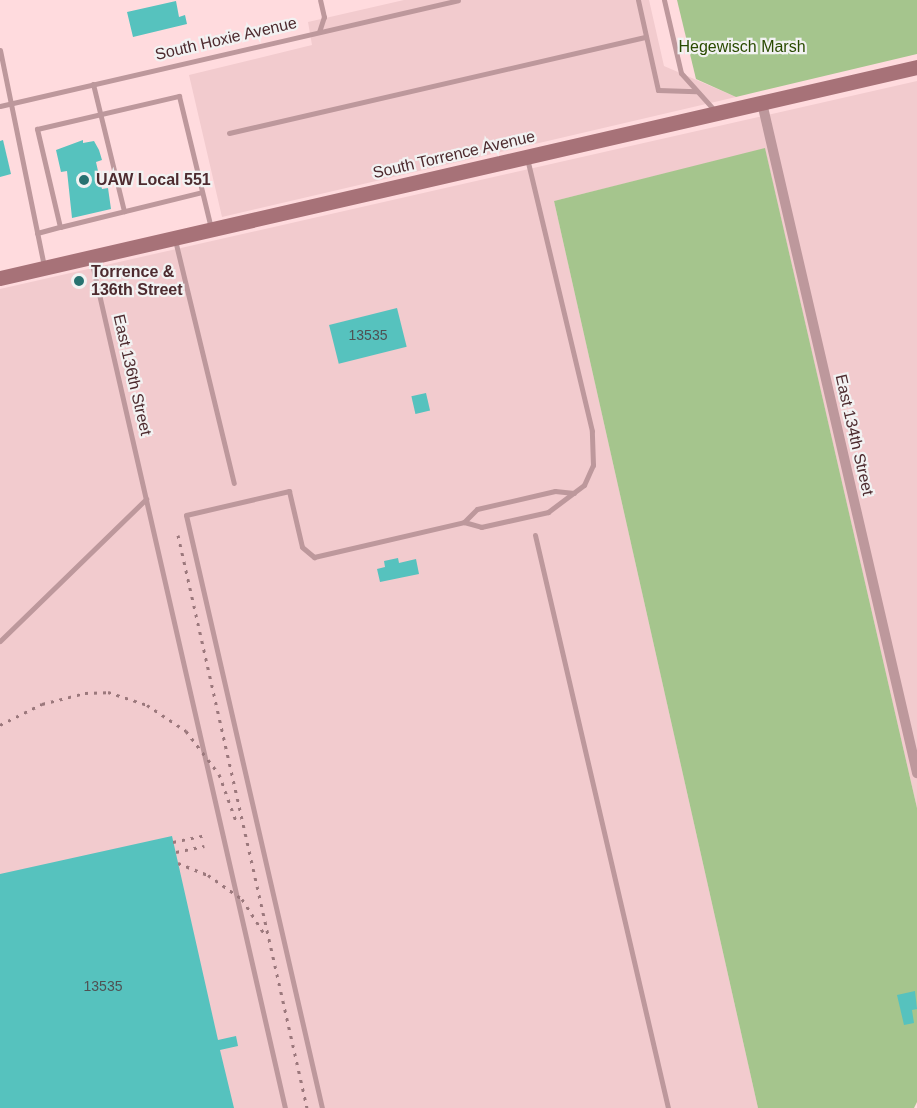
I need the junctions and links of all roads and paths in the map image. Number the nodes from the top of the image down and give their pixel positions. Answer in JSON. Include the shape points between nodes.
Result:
{"nodes":[{"id":1,"x":320,"y":0,"type":"edge"},
{"id":2,"x":458,"y":0,"type":"edge"},
{"id":3,"x":638,"y":0,"type":"edge"},
{"id":4,"x":664,"y":0,"type":"edge"},
{"id":5,"x":319,"y":32,"type":"junction"},
{"id":6,"x":646,"y":37,"type":"junction"},
{"id":7,"x":0,"y":50,"type":"edge"},
{"id":8,"x":917,"y":68,"type":"edge"},
{"id":9,"x":93,"y":84,"type":"junction"},
{"id":10,"x":696,"y":91,"type":"junction"},
{"id":11,"x":11,"y":103,"type":"junction"},
{"id":12,"x":762,"y":103,"type":"junction"},
{"id":13,"x":0,"y":106,"type":"edge"},
{"id":14,"x":718,"y":113,"type":"junction"},
{"id":15,"x":101,"y":114,"type":"junction"},
{"id":16,"x":230,"y":134,"type":"dead end"},
{"id":17,"x":526,"y":157,"type":"junction"},
{"id":18,"x":202,"y":192,"type":"junction"},
{"id":19,"x":124,"y":211,"type":"junction"},
{"id":20,"x":60,"y":227,"type":"junction"},
{"id":21,"x":211,"y":230,"type":"junction"},
{"id":22,"x":37,"y":233,"type":"junction"},
{"id":23,"x":174,"y":238,"type":"junction"},
{"id":24,"x":91,"y":257,"type":"junction"},
{"id":25,"x":44,"y":268,"type":"junction"},
{"id":26,"x":0,"y":278,"type":"edge"},
{"id":27,"x":234,"y":483,"type":"dead end"},
{"id":28,"x":574,"y":493,"type":"junction"},
{"id":29,"x":146,"y":499,"type":"junction"},
{"id":30,"x":464,"y":522,"type":"junction"},
{"id":31,"x":535,"y":535,"type":"dead end"},
{"id":32,"x":0,"y":641,"type":"edge"},
{"id":33,"x":917,"y":773,"type":"edge"},
{"id":34,"x":285,"y":1108,"type":"edge"},
{"id":35,"x":322,"y":1108,"type":"edge"},
{"id":36,"x":668,"y":1108,"type":"edge"}],
"edges":[{"from":1,"to":5,"type":"lane","via":[[324,17]]},
{"from":2,"to":5,"type":"lane","name":"South Hoxie Avenue"},
{"from":3,"to":6,"type":"lane"},
{"from":4,"to":10,"type":"lane","via":[[681,73]]},
{"from":5,"to":9,"type":"lane","name":"South Hoxie Avenue"},
{"from":6,"to":10,"type":"lane","via":[[658,90]]},
{"from":6,"to":16,"type":"lane"},
{"from":7,"to":11,"type":"lane"},
{"from":8,"to":12,"type":"main road","name":"South Torrence Avenue"},
{"from":9,"to":11,"type":"lane","name":"South Hoxie Avenue"},
{"from":9,"to":15,"type":"lane"},
{"from":10,"to":14,"type":"lane"},
{"from":11,"to":13,"type":"lane","name":"South Hoxie Avenue"},
{"from":11,"to":22,"type":"lane"},
{"from":12,"to":14,"type":"main road","name":"South Torrence Avenue"},
{"from":12,"to":33,"type":"street","name":"East 134th Street"},
{"from":14,"to":17,"type":"main road","name":"South Torrence Avenue"},
{"from":15,"to":18,"type":"lane","via":[[179,96]]},
{"from":15,"to":19,"type":"lane"},
{"from":15,"to":20,"type":"lane","via":[[37,129]]},
{"from":17,"to":21,"type":"main road","name":"South Torrence Avenue"},
{"from":17,"to":28,"type":"lane","via":[[594,442],[589,477]]},
{"from":18,"to":19,"type":"lane"},
{"from":18,"to":21,"type":"lane"},
{"from":19,"to":20,"type":"lane"},
{"from":20,"to":22,"type":"lane"},
{"from":21,"to":23,"type":"main road","name":"South Torrence Avenue"},
{"from":22,"to":25,"type":"lane"},
{"from":23,"to":24,"type":"main road","name":"South Torrence Avenue"},
{"from":23,"to":27,"type":"lane"},
{"from":24,"to":25,"type":"main road","name":"South Torrence Avenue"},
{"from":24,"to":29,"type":"lane","name":"East 136th Street"},
{"from":25,"to":26,"type":"main road","name":"South Torrence Avenue"},
{"from":28,"to":30,"type":"lane","via":[[555,491],[477,509]]},
{"from":28,"to":30,"type":"lane","via":[[548,512],[481,527]]},
{"from":29,"to":32,"type":"lane"},
{"from":29,"to":34,"type":"lane","name":"East 136th Street"},
{"from":30,"to":35,"type":"lane","via":[[314,557],[302,547],[289,491],[186,515]]},
{"from":31,"to":36,"type":"lane"}]}
